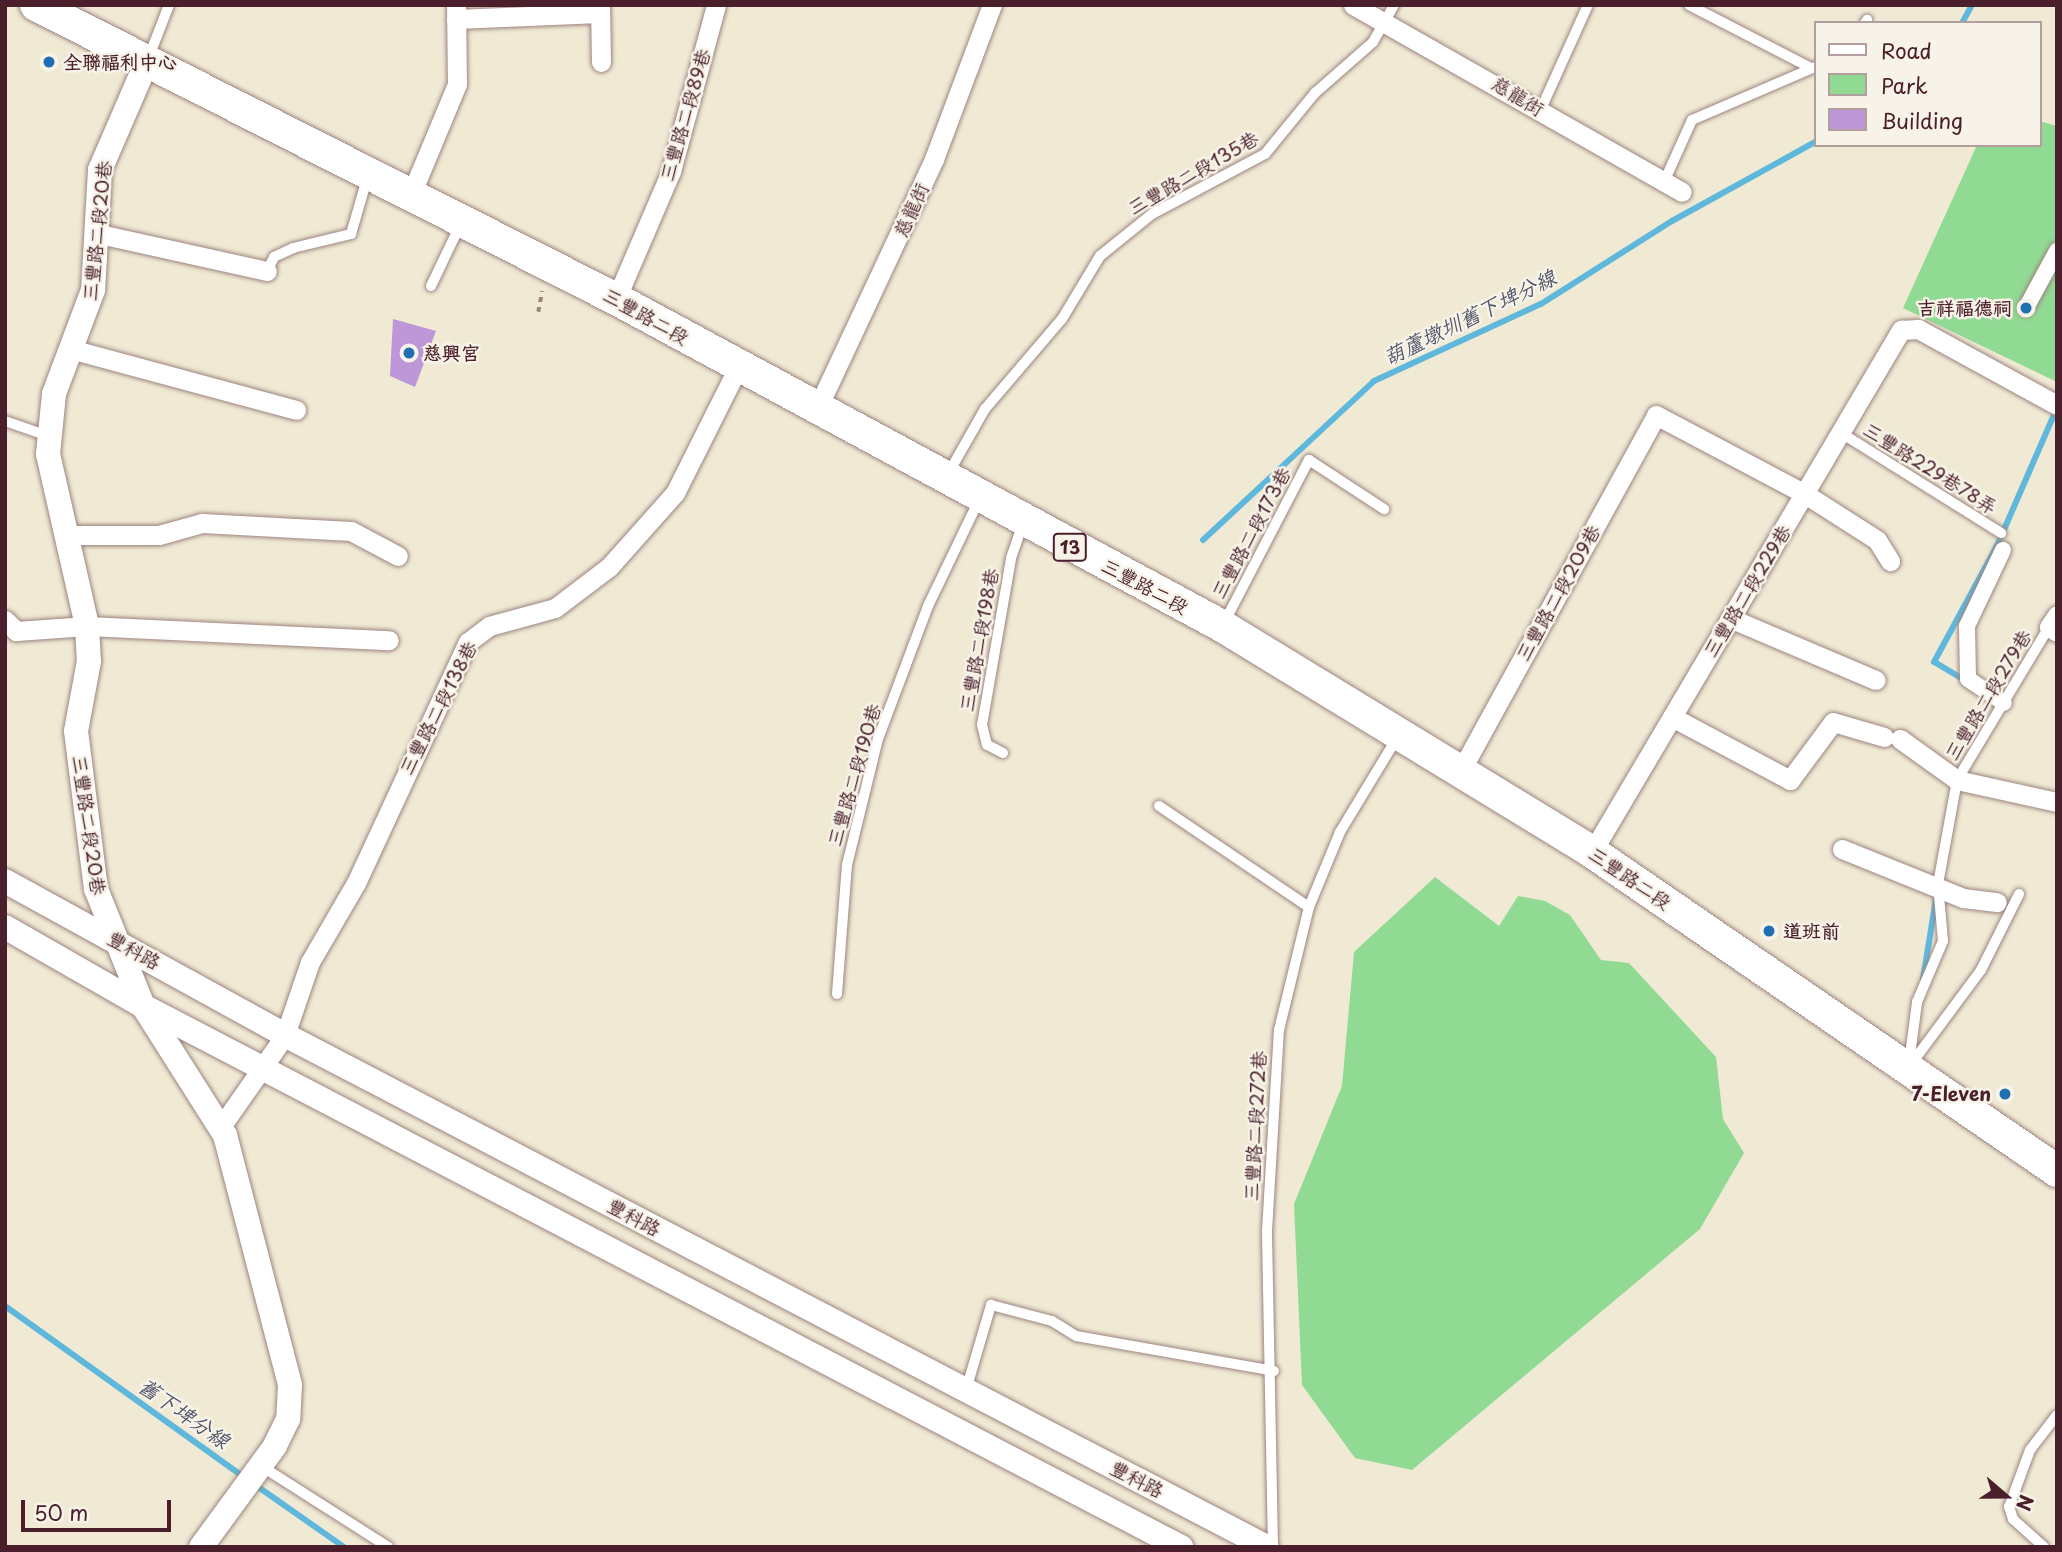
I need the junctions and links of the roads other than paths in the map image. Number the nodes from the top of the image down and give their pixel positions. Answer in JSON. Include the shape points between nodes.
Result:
{"nodes":[{"id":1,"x":36,"y":5,"type":"edge"},
{"id":2,"x":169,"y":5,"type":"edge"},
{"id":3,"x":716,"y":5,"type":"edge"},
{"id":4,"x":992,"y":5,"type":"edge"},
{"id":5,"x":1353,"y":5,"type":"edge"},
{"id":6,"x":1394,"y":5,"type":"edge"},
{"id":7,"x":1588,"y":5,"type":"edge"},
{"id":8,"x":1689,"y":5,"type":"edge"},
{"id":9,"x":600,"y":9,"type":"edge"},
{"id":10,"x":456,"y":12,"type":"edge"},
{"id":11,"x":1383,"y":25,"type":"junction"},
{"id":12,"x":148,"y":59,"type":"junction"},
{"id":13,"x":601,"y":62,"type":"dead end"},
{"id":14,"x":1813,"y":68,"type":"edge"},
{"id":15,"x":1541,"y":109,"type":"junction"},
{"id":16,"x":368,"y":175,"type":"junction"},
{"id":17,"x":1664,"y":182,"type":"junction"},
{"id":18,"x":1682,"y":192,"type":"dead end"},
{"id":19,"x":410,"y":197,"type":"junction"},
{"id":20,"x":461,"y":223,"type":"junction"},
{"id":21,"x":95,"y":233,"type":"junction"},
{"id":22,"x":2057,"y":251,"type":"edge"},
{"id":23,"x":267,"y":271,"type":"joint"},
{"id":24,"x":431,"y":286,"type":"dead end"},
{"id":25,"x":616,"y":299,"type":"junction"},
{"id":26,"x":2026,"y":308,"type":"dead end"},
{"id":27,"x":74,"y":351,"type":"junction"},
{"id":28,"x":738,"y":367,"type":"junction"},
{"id":29,"x":2057,"y":405,"type":"edge"},
{"id":30,"x":817,"y":409,"type":"junction"},
{"id":31,"x":296,"y":410,"type":"dead end"},
{"id":32,"x":5,"y":421,"type":"edge"},
{"id":33,"x":1841,"y":433,"type":"junction"},
{"id":34,"x":48,"y":436,"type":"junction"},
{"id":35,"x":945,"y":479,"type":"junction"},
{"id":36,"x":1805,"y":494,"type":"junction"},
{"id":37,"x":979,"y":499,"type":"junction"},
{"id":38,"x":1384,"y":509,"type":"dead end"},
{"id":39,"x":1023,"y":523,"type":"junction"},
{"id":40,"x":2001,"y":533,"type":"dead end"},
{"id":41,"x":66,"y":535,"type":"junction"},
{"id":42,"x":2003,"y":550,"type":"dead end"},
{"id":43,"x":398,"y":556,"type":"dead end"},
{"id":44,"x":1890,"y":561,"type":"dead end"},
{"id":45,"x":1731,"y":619,"type":"junction"},
{"id":46,"x":5,"y":620,"type":"edge"},
{"id":47,"x":2054,"y":625,"type":"edge"},
{"id":48,"x":87,"y":626,"type":"junction"},
{"id":49,"x":1222,"y":626,"type":"junction"},
{"id":50,"x":389,"y":640,"type":"dead end"},
{"id":51,"x":1876,"y":680,"type":"dead end"},
{"id":52,"x":2004,"y":703,"type":"junction"},
{"id":53,"x":1672,"y":717,"type":"junction"},
{"id":54,"x":1399,"y":734,"type":"junction"},
{"id":55,"x":1003,"y":752,"type":"dead end"},
{"id":56,"x":1461,"y":772,"type":"junction"},
{"id":57,"x":1957,"y":780,"type":"junction"},
{"id":58,"x":2057,"y":802,"type":"edge"},
{"id":59,"x":1159,"y":806,"type":"dead end"},
{"id":60,"x":1842,"y":849,"type":"dead end"},
{"id":61,"x":1592,"y":852,"type":"junction"},
{"id":62,"x":5,"y":881,"type":"edge"},
{"id":63,"x":1938,"y":884,"type":"junction"},
{"id":64,"x":2019,"y":894,"type":"dead end"},
{"id":65,"x":1997,"y":902,"type":"dead end"},
{"id":66,"x":1309,"y":907,"type":"junction"},
{"id":67,"x":5,"y":927,"type":"edge"},
{"id":68,"x":111,"y":937,"type":"junction"},
{"id":69,"x":837,"y":994,"type":"dead end"},
{"id":70,"x":143,"y":1006,"type":"junction"},
{"id":71,"x":285,"y":1035,"type":"junction"},
{"id":72,"x":1909,"y":1067,"type":"junction"},
{"id":73,"x":266,"y":1070,"type":"junction"},
{"id":74,"x":220,"y":1128,"type":"junction"},
{"id":75,"x":2057,"y":1171,"type":"edge"},
{"id":76,"x":1274,"y":1371,"type":"junction"},
{"id":77,"x":966,"y":1390,"type":"junction"},
{"id":78,"x":2057,"y":1415,"type":"edge"},
{"id":79,"x":260,"y":1465,"type":"junction"},
{"id":80,"x":201,"y":1547,"type":"edge"},
{"id":81,"x":388,"y":1547,"type":"edge"},
{"id":82,"x":1181,"y":1547,"type":"edge"},
{"id":83,"x":1267,"y":1547,"type":"edge"},
{"id":84,"x":1273,"y":1547,"type":"edge"},
{"id":85,"x":2044,"y":1547,"type":"edge"}],
"edges":[{"from":1,"to":12,"type":"main road","name":"三豐路二段","number":"13"},
{"from":2,"to":12,"type":"lane"},
{"from":3,"to":25,"type":"street","name":"三豐路二段89巷","via":[[671,171]]},
{"from":4,"to":30,"type":"street","name":"慈龍街","via":[[934,159]]},
{"from":5,"to":11,"type":"street","name":"慈龍街"},
{"from":6,"to":11,"type":"lane","name":"三豐路二段135巷"},
{"from":7,"to":15,"type":"lane"},
{"from":8,"to":14,"type":"lane"},
{"from":9,"to":10,"type":"street"},
{"from":9,"to":13,"type":"street"},
{"from":10,"to":19,"type":"street","via":[[457,84]]},
{"from":11,"to":15,"type":"street","name":"慈龍街","via":[[1447,54]]},
{"from":11,"to":35,"type":"lane","name":"三豐路二段135巷","via":[[1265,154],[1152,214],[1100,256],[1062,319],[985,409]]},
{"from":12,"to":16,"type":"main road","name":"三豐路二段","number":"13"},
{"from":12,"to":21,"type":"street","name":"三豐路二段20巷","via":[[100,170]]},
{"from":14,"to":17,"type":"lane","via":[[1692,120]]},
{"from":15,"to":17,"type":"street","name":"慈龍街"},
{"from":16,"to":19,"type":"main road","name":"三豐路二段","number":"13"},
{"from":16,"to":23,"type":"lane","via":[[351,234],[293,248],[274,257]]},
{"from":17,"to":18,"type":"street","name":"慈龍街"},
{"from":19,"to":20,"type":"main road","name":"三豐路二段","number":"13"},
{"from":20,"to":24,"type":"lane"},
{"from":20,"to":25,"type":"main road","name":"三豐路二段","number":"13"},
{"from":21,"to":23,"type":"street"},
{"from":21,"to":27,"type":"street","name":"三豐路二段20巷","via":[[93,290]]},
{"from":22,"to":26,"type":"street"},
{"from":25,"to":28,"type":"main road","name":"三豐路二段","number":"13"},
{"from":27,"to":31,"type":"street"},
{"from":27,"to":34,"type":"street","name":"三豐路二段20巷","via":[[54,394]]},
{"from":28,"to":30,"type":"main road","name":"三豐路二段","number":"13"},
{"from":28,"to":71,"type":"street","name":"三豐路二段138巷","via":[[681,483],[609,567],[555,608],[489,626],[468,642],[356,883],[310,962]]},
{"from":29,"to":33,"type":"street","name":"三豐路二段229巷","via":[[1918,329],[1901,330]]},
{"from":30,"to":35,"type":"main road","name":"三豐路二段","number":"13"},
{"from":32,"to":34,"type":"lane"},
{"from":33,"to":36,"type":"street","name":"三豐路二段229巷"},
{"from":33,"to":40,"type":"lane","name":"三豐路229巷78弄"},
{"from":34,"to":41,"type":"street","name":"三豐路二段20巷"},
{"from":35,"to":37,"type":"main road","name":"三豐路二段","number":"13"},
{"from":36,"to":44,"type":"street","via":[[1878,540]]},
{"from":36,"to":45,"type":"street","name":"三豐路二段229巷"},
{"from":36,"to":56,"type":"street","name":"三豐路二段209巷","via":[[1656,415]]},
{"from":37,"to":39,"type":"main road","name":"三豐路二段","number":"13"},
{"from":37,"to":69,"type":"lane","name":"三豐路二段190巷","via":[[928,606],[878,739],[847,865]]},
{"from":38,"to":49,"type":"lane","name":"三豐路二段173巷","via":[[1309,460]]},
{"from":39,"to":49,"type":"main road","name":"三豐路二段","number":"13"},
{"from":39,"to":55,"type":"lane","name":"三豐路二段198巷","via":[[1011,558],[982,725],[987,745]]},
{"from":41,"to":43,"type":"street","via":[[159,535],[202,523],[351,531]]},
{"from":41,"to":48,"type":"street","name":"三豐路二段20巷"},
{"from":42,"to":52,"type":"street","via":[[1967,625],[1968,679]]},
{"from":45,"to":51,"type":"street"},
{"from":45,"to":53,"type":"street","name":"三豐路二段229巷"},
{"from":46,"to":48,"type":"street","via":[[16,631]]},
{"from":47,"to":52,"type":"lane","name":"三豐路二段279巷"},
{"from":48,"to":50,"type":"street"},
{"from":48,"to":68,"type":"street","name":"三豐路二段20巷","via":[[89,661],[76,731],[96,889]]},
{"from":49,"to":54,"type":"main road","name":"三豐路二段","number":"13"},
{"from":52,"to":57,"type":"lane","name":"三豐路二段279巷"},
{"from":53,"to":57,"type":"street","via":[[1790,780],[1833,722],[1892,738]]},
{"from":53,"to":61,"type":"street","name":"三豐路二段229巷"},
{"from":54,"to":56,"type":"main road","name":"三豐路二段","number":"13"},
{"from":54,"to":66,"type":"lane","name":"三豐路二段272巷","via":[[1340,832]]},
{"from":56,"to":61,"type":"main road","name":"三豐路二段","number":"13"},
{"from":57,"to":58,"type":"street"},
{"from":57,"to":63,"type":"lane","name":"三豐路二段279巷"},
{"from":59,"to":66,"type":"lane"},
{"from":60,"to":63,"type":"street"},
{"from":61,"to":72,"type":"main road","name":"三豐路二段","number":"13"},
{"from":62,"to":68,"type":"street","name":"豐科路"},
{"from":63,"to":65,"type":"street","via":[[1963,898]]},
{"from":63,"to":72,"type":"lane","name":"三豐路二段279巷","via":[[1943,941],[1917,1002]]},
{"from":64,"to":72,"type":"lane","via":[[1982,970]]},
{"from":66,"to":76,"type":"lane","name":"三豐路二段272巷","via":[[1279,1030],[1272,1112],[1268,1231]]},
{"from":67,"to":70,"type":"street","name":"豐科路"},
{"from":68,"to":70,"type":"street","name":"三豐路二段20巷"},
{"from":68,"to":71,"type":"street","name":"豐科路"},
{"from":70,"to":73,"type":"street","name":"豐科路"},
{"from":70,"to":74,"type":"street","name":"三豐路二段20巷"},
{"from":71,"to":73,"type":"street","name":"三豐路二段138巷"},
{"from":71,"to":77,"type":"street","name":"豐科路"},
{"from":72,"to":75,"type":"main road","name":"三豐路二段","number":"13"},
{"from":73,"to":74,"type":"street","name":"三豐路二段138巷"},
{"from":73,"to":82,"type":"street","name":"豐科路"},
{"from":74,"to":79,"type":"street","name":"三豐路二段20巷","via":[[290,1385],[288,1419]]},
{"from":76,"to":77,"type":"lane","via":[[1076,1336],[1052,1321],[991,1306]]},
{"from":76,"to":84,"type":"lane","name":"三豐路二段272巷"},
{"from":77,"to":83,"type":"street","name":"豐科路"},
{"from":78,"to":85,"type":"lane","via":[[2030,1450],[2010,1507],[2013,1519]]},
{"from":79,"to":80,"type":"street","name":"三豐路二段20巷"},
{"from":79,"to":81,"type":"lane"}]}
